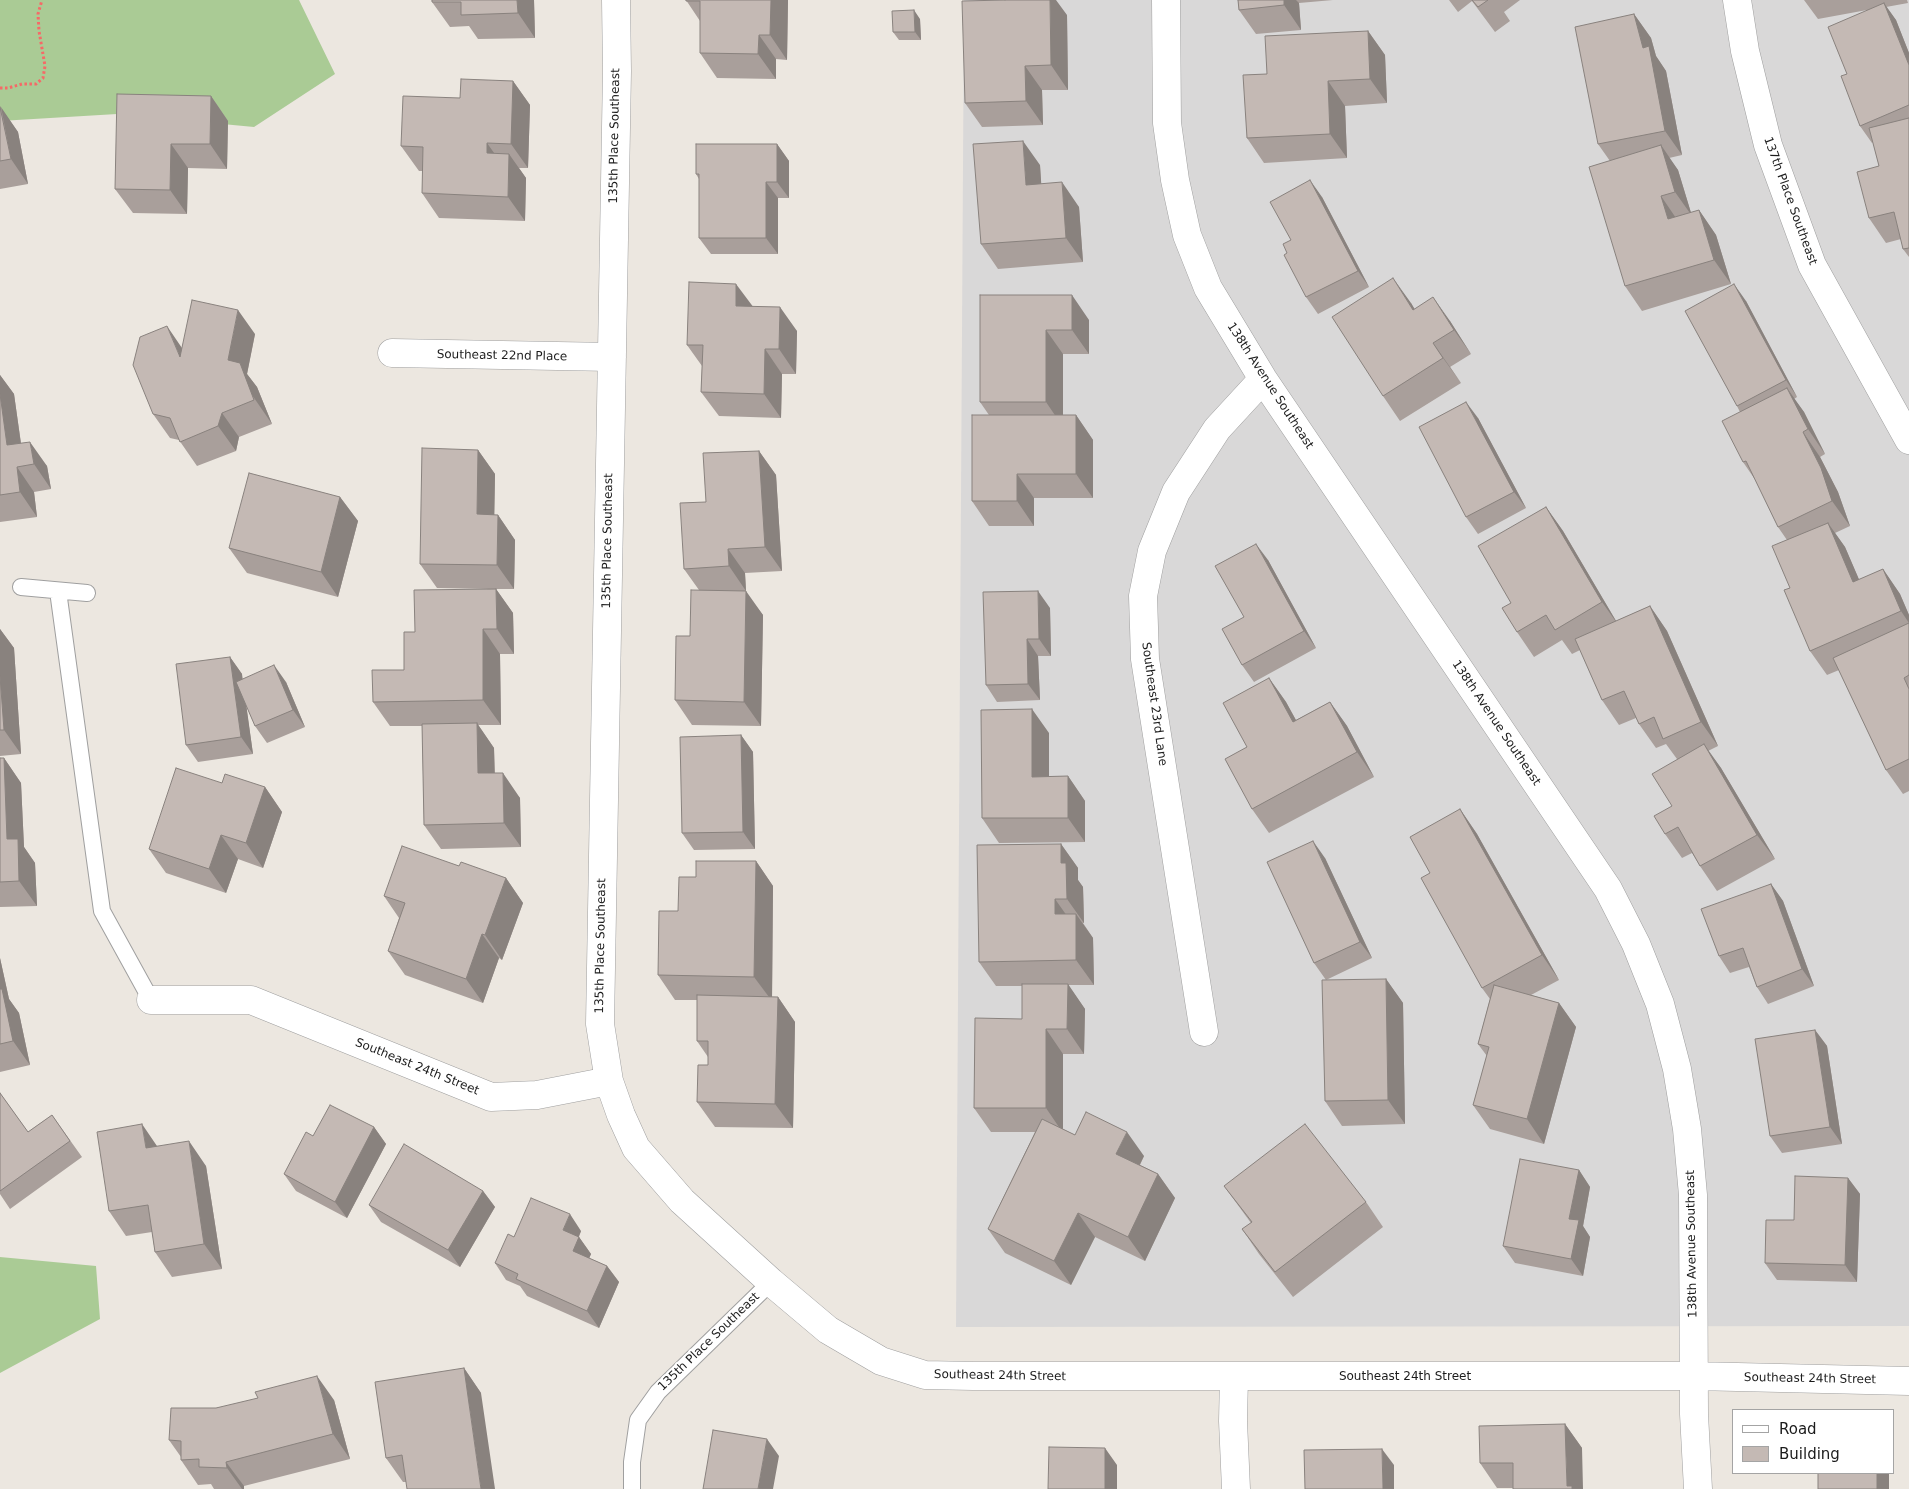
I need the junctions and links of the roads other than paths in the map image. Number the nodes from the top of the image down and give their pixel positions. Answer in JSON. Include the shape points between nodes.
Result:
{"nodes":[{"id":1,"x":616,"y":0,"type":"edge"},
{"id":2,"x":1166,"y":0,"type":"edge"},
{"id":3,"x":1737,"y":0,"type":"edge"},
{"id":4,"x":392,"y":354,"type":"dead end"},
{"id":5,"x":612,"y":357,"type":"junction"},
{"id":6,"x":1263,"y":379,"type":"junction"},
{"id":7,"x":1909,"y":440,"type":"edge"},
{"id":8,"x":21,"y":588,"type":"dead end"},
{"id":9,"x":58,"y":591,"type":"junction"},
{"id":10,"x":87,"y":593,"type":"dead end"},
{"id":11,"x":151,"y":1000,"type":"joint"},
{"id":12,"x":1204,"y":1032,"type":"dead end"},
{"id":13,"x":609,"y":1081,"type":"junction"},
{"id":14,"x":771,"y":1282,"type":"junction"},
{"id":15,"x":1694,"y":1376,"type":"junction"},
{"id":16,"x":1234,"y":1377,"type":"junction"},
{"id":17,"x":1909,"y":1381,"type":"edge"},
{"id":18,"x":632,"y":1489,"type":"edge"},
{"id":19,"x":1236,"y":1489,"type":"edge"},
{"id":20,"x":1698,"y":1489,"type":"edge"}],
"edges":[{"from":1,"to":5,"type":"street","name":"135th Place Southeast"},
{"from":2,"to":6,"type":"street","name":"138th Avenue Southeast","via":[[1167,123],[1187,235],[1208,288]]},
{"from":3,"to":7,"type":"street","name":"137th Place Southeast","via":[[1745,51],[1768,145],[1812,265]]},
{"from":4,"to":5,"type":"street","name":"Southeast 22nd Place"},
{"from":5,"to":13,"type":"street","name":"135th Place Southeast","via":[[600,1024]]},
{"from":6,"to":12,"type":"street","name":"Southeast 23rd Lane","via":[[1217,429],[1176,492],[1152,550],[1144,596],[1145,660]]},
{"from":6,"to":15,"type":"street","name":"138th Avenue Southeast","via":[[1608,889],[1636,944],[1660,1004],[1677,1069],[1687,1130],[1693,1195]]},
{"from":8,"to":9,"type":"lane"},
{"from":9,"to":10,"type":"lane"},
{"from":9,"to":11,"type":"lane","via":[[102,911]]},
{"from":11,"to":13,"type":"street","name":"Southeast 24th Street","via":[[251,1000],[491,1097],[537,1095]]},
{"from":13,"to":14,"type":"street","name":"Southeast 24th Street","via":[[636,1148],[682,1201]]},
{"from":14,"to":16,"type":"street","name":"Southeast 24th Street","via":[[828,1330],[881,1361],[925,1374]]},
{"from":14,"to":18,"type":"lane","name":"135th Place Southeast","via":[[658,1392],[638,1420]]},
{"from":15,"to":16,"type":"street","name":"Southeast 24th Street"},
{"from":15,"to":17,"type":"street","name":"Southeast 24th Street"},
{"from":15,"to":20,"type":"street","name":"138th Avenue Southeast"},
{"from":16,"to":19,"type":"street"}]}
